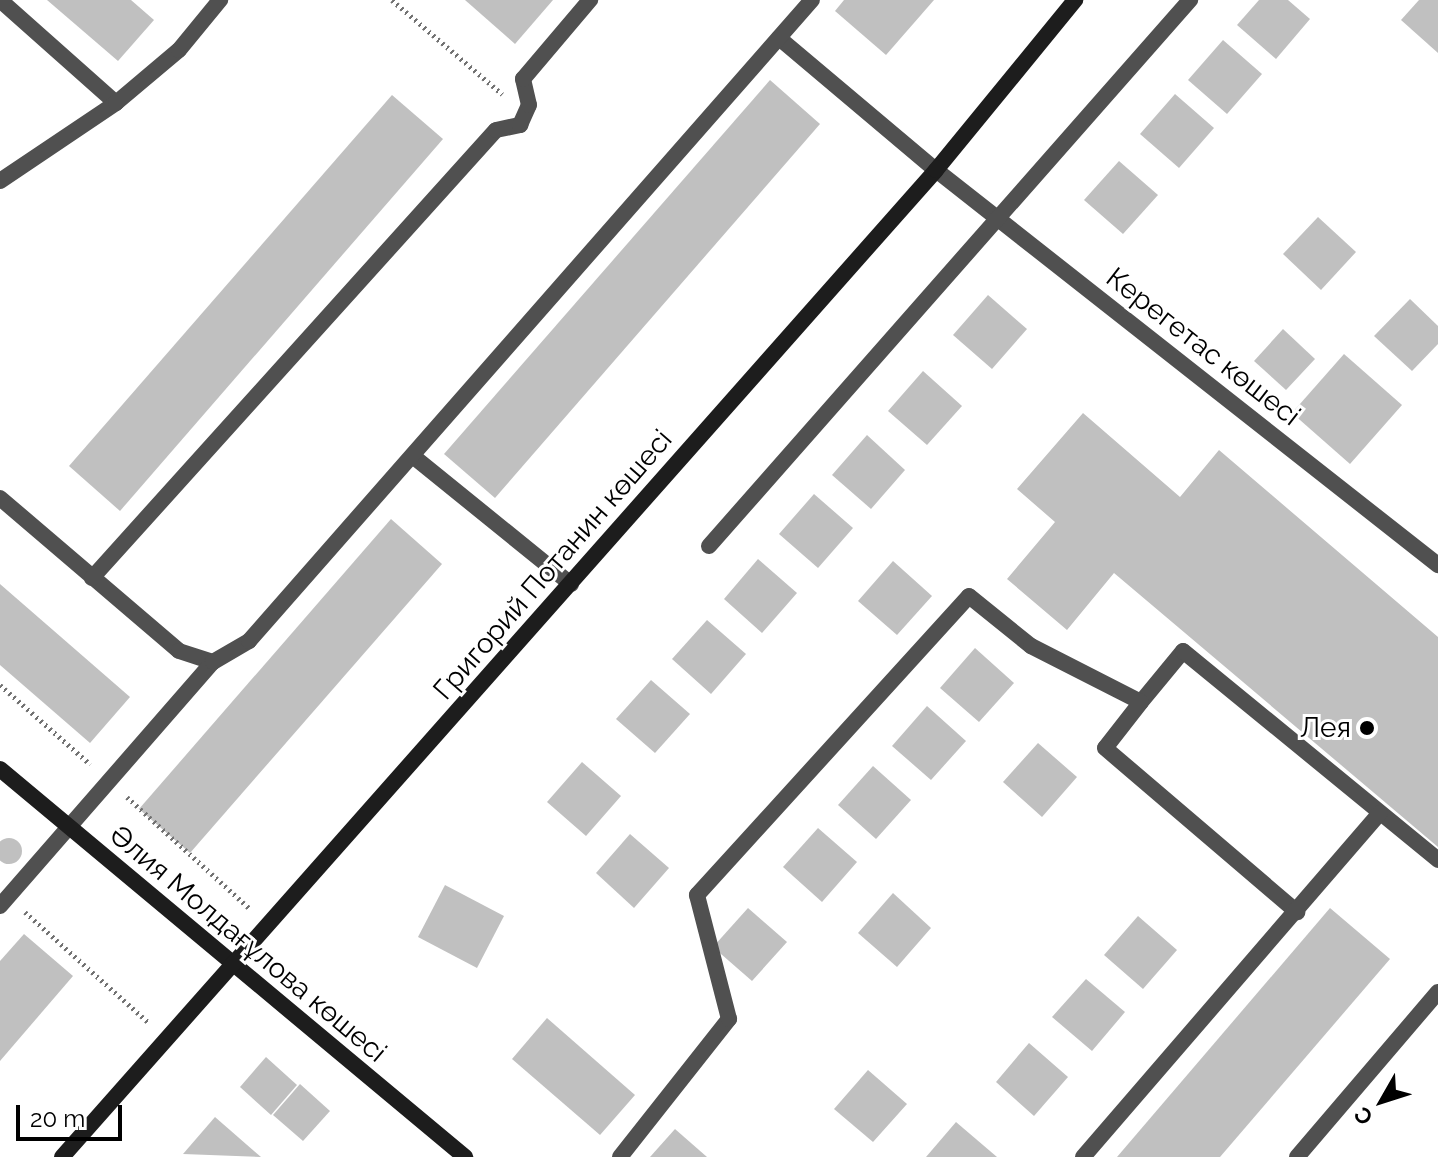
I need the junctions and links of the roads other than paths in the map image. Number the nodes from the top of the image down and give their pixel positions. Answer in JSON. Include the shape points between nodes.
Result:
{"nodes":[{"id":1,"x":0,"y":0,"type":"edge"},
{"id":2,"x":220,"y":0,"type":"edge"},
{"id":3,"x":590,"y":0,"type":"edge"},
{"id":4,"x":812,"y":0,"type":"edge"},
{"id":5,"x":1075,"y":0,"type":"edge"},
{"id":6,"x":1190,"y":0,"type":"edge"},
{"id":7,"x":779,"y":38,"type":"junction"},
{"id":8,"x":116,"y":103,"type":"junction"},
{"id":9,"x":936,"y":170,"type":"junction"},
{"id":10,"x":0,"y":181,"type":"edge"},
{"id":11,"x":1001,"y":221,"type":"junction"},
{"id":12,"x":414,"y":457,"type":"junction"},
{"id":13,"x":0,"y":498,"type":"edge"},
{"id":14,"x":709,"y":546,"type":"dead end"},
{"id":15,"x":1438,"y":565,"type":"edge"},
{"id":16,"x":92,"y":578,"type":"junction"},
{"id":17,"x":571,"y":584,"type":"junction"},
{"id":18,"x":213,"y":662,"type":"junction"},
{"id":19,"x":1141,"y":702,"type":"junction"},
{"id":20,"x":0,"y":769,"type":"edge"},
{"id":21,"x":1380,"y":813,"type":"junction"},
{"id":22,"x":68,"y":829,"type":"junction"},
{"id":23,"x":1438,"y":860,"type":"edge"},
{"id":24,"x":4,"y":902,"type":"edge"},
{"id":25,"x":1297,"y":912,"type":"junction"},
{"id":26,"x":232,"y":967,"type":"junction"},
{"id":27,"x":1438,"y":992,"type":"edge"},
{"id":28,"x":62,"y":1157,"type":"edge"},
{"id":29,"x":465,"y":1157,"type":"edge"},
{"id":30,"x":620,"y":1157,"type":"edge"},
{"id":31,"x":1083,"y":1157,"type":"edge"},
{"id":32,"x":1297,"y":1157,"type":"edge"}],
"edges":[{"from":1,"to":8,"type":"street"},
{"from":2,"to":8,"type":"street","via":[[179,50]]},
{"from":3,"to":16,"type":"street","via":[[523,79],[529,105],[520,125],[496,130]]},
{"from":4,"to":7,"type":"street"},
{"from":5,"to":9,"type":"street","name":"Григорий Потанин көшесі"},
{"from":6,"to":11,"type":"street"},
{"from":7,"to":9,"type":"street","name":"Керегетас көшесі"},
{"from":7,"to":12,"type":"street"},
{"from":8,"to":10,"type":"street"},
{"from":9,"to":11,"type":"street","name":"Керегетас көшесі"},
{"from":9,"to":17,"type":"street","name":"Григорий Потанин көшесі"},
{"from":11,"to":14,"type":"street"},
{"from":11,"to":15,"type":"street","name":"Керегетас көшесі"},
{"from":12,"to":17,"type":"street"},
{"from":12,"to":18,"type":"street","via":[[249,641]]},
{"from":13,"to":16,"type":"street"},
{"from":16,"to":18,"type":"street","via":[[179,651]]},
{"from":17,"to":26,"type":"street","name":"Григорий Потанин көшесі"},
{"from":18,"to":22,"type":"street"},
{"from":19,"to":21,"type":"street","via":[[1183,651]]},
{"from":19,"to":25,"type":"street","via":[[1105,748]]},
{"from":19,"to":30,"type":"street","via":[[1031,646],[969,596],[944,617],[697,895],[729,1019]]},
{"from":20,"to":22,"type":"street","name":"Әлия Молдағұлова көшесі"},
{"from":21,"to":23,"type":"street"},
{"from":21,"to":25,"type":"street"},
{"from":22,"to":24,"type":"street"},
{"from":22,"to":26,"type":"street","name":"Әлия Молдағұлова көшесі"},
{"from":25,"to":31,"type":"street"},
{"from":26,"to":28,"type":"street","name":"Григорий Потанин көшесі"},
{"from":26,"to":29,"type":"street","name":"Әлия Молдағұлова көшесі"},
{"from":27,"to":32,"type":"street"}]}
